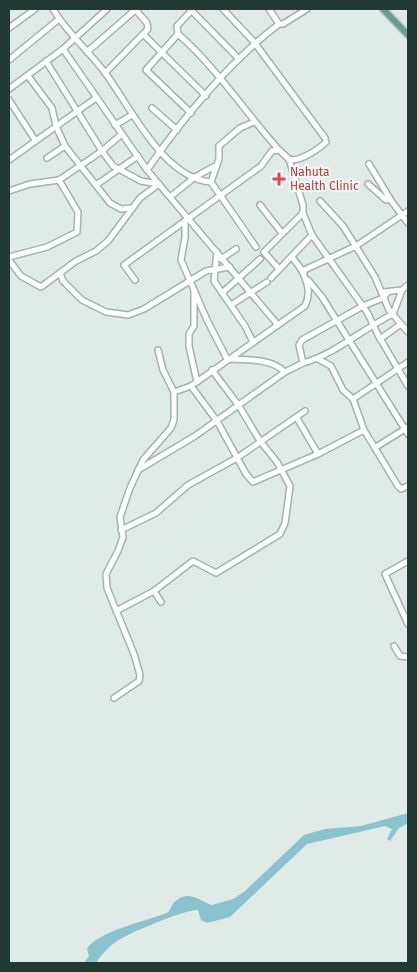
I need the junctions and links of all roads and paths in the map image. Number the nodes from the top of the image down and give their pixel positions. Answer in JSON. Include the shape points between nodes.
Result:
{"nodes":[{"id":1,"x":35,"y":9,"type":"edge"},
{"id":2,"x":53,"y":9,"type":"edge"},
{"id":3,"x":107,"y":9,"type":"edge"},
{"id":4,"x":135,"y":9,"type":"edge"},
{"id":5,"x":223,"y":9,"type":"edge"},
{"id":6,"x":269,"y":9,"type":"edge"},
{"id":7,"x":307,"y":9,"type":"edge"},
{"id":8,"x":383,"y":9,"type":"edge"},
{"id":9,"x":190,"y":10,"type":"edge"},
{"id":10,"x":59,"y":19,"type":"junction"},
{"id":11,"x":279,"y":24,"type":"junction"},
{"id":12,"x":9,"y":28,"type":"edge"},
{"id":13,"x":178,"y":34,"type":"junction"},
{"id":14,"x":144,"y":35,"type":"junction"},
{"id":15,"x":408,"y":35,"type":"edge"},
{"id":16,"x":75,"y":38,"type":"junction"},
{"id":17,"x":254,"y":42,"type":"junction"},
{"id":18,"x":63,"y":49,"type":"junction"},
{"id":19,"x":162,"y":51,"type":"junction"},
{"id":20,"x":87,"y":52,"type":"junction"},
{"id":21,"x":239,"y":59,"type":"junction"},
{"id":22,"x":9,"y":60,"type":"edge"},
{"id":23,"x":46,"y":61,"type":"junction"},
{"id":24,"x":105,"y":73,"type":"junction"},
{"id":25,"x":28,"y":76,"type":"junction"},
{"id":26,"x":222,"y":78,"type":"junction"},
{"id":27,"x":9,"y":89,"type":"edge"},
{"id":28,"x":206,"y":96,"type":"junction"},
{"id":29,"x":96,"y":98,"type":"junction"},
{"id":30,"x":9,"y":100,"type":"edge"},
{"id":31,"x":152,"y":108,"type":"dead end"},
{"id":32,"x":77,"y":112,"type":"junction"},
{"id":33,"x":192,"y":113,"type":"junction"},
{"id":34,"x":132,"y":115,"type":"junction"},
{"id":35,"x":254,"y":122,"type":"junction"},
{"id":36,"x":115,"y":125,"type":"junction"},
{"id":37,"x":56,"y":126,"type":"junction"},
{"id":38,"x":177,"y":130,"type":"junction"},
{"id":39,"x":122,"y":134,"type":"junction"},
{"id":40,"x":35,"y":140,"type":"junction"},
{"id":41,"x":65,"y":146,"type":"junction"},
{"id":42,"x":279,"y":150,"type":"junction"},
{"id":43,"x":102,"y":151,"type":"junction"},
{"id":44,"x":160,"y":152,"type":"junction"},
{"id":45,"x":138,"y":156,"type":"junction"},
{"id":46,"x":47,"y":158,"type":"dead end"},
{"id":47,"x":289,"y":159,"type":"junction"},
{"id":48,"x":9,"y":160,"type":"edge"},
{"id":49,"x":369,"y":164,"type":"dead end"},
{"id":50,"x":81,"y":165,"type":"junction"},
{"id":51,"x":215,"y":166,"type":"junction"},
{"id":52,"x":118,"y":170,"type":"junction"},
{"id":53,"x":147,"y":170,"type":"junction"},
{"id":54,"x":195,"y":177,"type":"junction"},
{"id":55,"x":59,"y":180,"type":"junction"},
{"id":56,"x":211,"y":182,"type":"junction"},
{"id":57,"x":159,"y":184,"type":"junction"},
{"id":58,"x":368,"y":184,"type":"dead end"},
{"id":59,"x":96,"y":185,"type":"junction"},
{"id":60,"x":9,"y":191,"type":"edge"},
{"id":61,"x":221,"y":195,"type":"junction"},
{"id":62,"x":170,"y":197,"type":"junction"},
{"id":63,"x":390,"y":198,"type":"junction"},
{"id":64,"x":320,"y":201,"type":"dead end"},
{"id":65,"x":260,"y":205,"type":"dead end"},
{"id":66,"x":132,"y":208,"type":"junction"},
{"id":67,"x":408,"y":211,"type":"edge"},
{"id":68,"x":302,"y":213,"type":"junction"},
{"id":69,"x":403,"y":215,"type":"junction"},
{"id":70,"x":186,"y":219,"type":"junction"},
{"id":71,"x":408,"y":223,"type":"edge"},
{"id":72,"x":282,"y":232,"type":"junction"},
{"id":73,"x":312,"y":235,"type":"junction"},
{"id":74,"x":356,"y":246,"type":"junction"},
{"id":75,"x":256,"y":247,"type":"dead end"},
{"id":76,"x":236,"y":249,"type":"dead end"},
{"id":77,"x":217,"y":252,"type":"junction"},
{"id":78,"x":292,"y":257,"type":"junction"},
{"id":79,"x":329,"y":257,"type":"junction"},
{"id":80,"x":222,"y":258,"type":"junction"},
{"id":81,"x":9,"y":259,"type":"edge"},
{"id":82,"x":260,"y":259,"type":"dead end"},
{"id":83,"x":215,"y":267,"type":"junction"},
{"id":84,"x":230,"y":267,"type":"junction"},
{"id":85,"x":279,"y":269,"type":"junction"},
{"id":86,"x":302,"y":271,"type":"junction"},
{"id":87,"x":60,"y":273,"type":"junction"},
{"id":88,"x":240,"y":278,"type":"junction"},
{"id":89,"x":135,"y":280,"type":"dead end"},
{"id":90,"x":189,"y":280,"type":"junction"},
{"id":91,"x":408,"y":285,"type":"edge"},
{"id":92,"x":194,"y":290,"type":"junction"},
{"id":93,"x":402,"y":290,"type":"junction"},
{"id":94,"x":251,"y":292,"type":"junction"},
{"id":95,"x":222,"y":293,"type":"junction"},
{"id":96,"x":388,"y":293,"type":"dead end"},
{"id":97,"x":382,"y":295,"type":"junction"},
{"id":98,"x":231,"y":305,"type":"junction"},
{"id":99,"x":363,"y":306,"type":"junction"},
{"id":100,"x":393,"y":314,"type":"junction"},
{"id":101,"x":337,"y":322,"type":"junction"},
{"id":102,"x":374,"y":324,"type":"junction"},
{"id":103,"x":401,"y":324,"type":"junction"},
{"id":104,"x":278,"y":325,"type":"junction"},
{"id":105,"x":408,"y":332,"type":"edge"},
{"id":106,"x":380,"y":339,"type":"junction"},
{"id":107,"x":349,"y":341,"type":"junction"},
{"id":108,"x":252,"y":342,"type":"junction"},
{"id":109,"x":158,"y":350,"type":"dead end"},
{"id":110,"x":227,"y":359,"type":"junction"},
{"id":111,"x":318,"y":359,"type":"junction"},
{"id":112,"x":408,"y":362,"type":"edge"},
{"id":113,"x":303,"y":363,"type":"junction"},
{"id":114,"x":212,"y":370,"type":"junction"},
{"id":115,"x":397,"y":370,"type":"junction"},
{"id":116,"x":285,"y":372,"type":"junction"},
{"id":117,"x":197,"y":382,"type":"junction"},
{"id":118,"x":375,"y":384,"type":"junction"},
{"id":119,"x":191,"y":386,"type":"junction"},
{"id":120,"x":408,"y":386,"type":"edge"},
{"id":121,"x":174,"y":392,"type":"junction"},
{"id":122,"x":353,"y":399,"type":"junction"},
{"id":123,"x":239,"y":406,"type":"junction"},
{"id":124,"x":305,"y":411,"type":"dead end"},
{"id":125,"x":297,"y":418,"type":"junction"},
{"id":126,"x":216,"y":422,"type":"junction"},
{"id":127,"x":364,"y":430,"type":"junction"},
{"id":128,"x":407,"y":430,"type":"edge"},
{"id":129,"x":260,"y":441,"type":"junction"},
{"id":130,"x":376,"y":447,"type":"junction"},
{"id":131,"x":318,"y":454,"type":"junction"},
{"id":132,"x":237,"y":458,"type":"junction"},
{"id":133,"x":138,"y":470,"type":"junction"},
{"id":134,"x":281,"y":470,"type":"junction"},
{"id":135,"x":408,"y":486,"type":"edge"},
{"id":136,"x":121,"y":530,"type":"junction"},
{"id":137,"x":408,"y":561,"type":"edge"},
{"id":138,"x":154,"y":591,"type":"junction"},
{"id":139,"x":161,"y":602,"type":"dead end"},
{"id":140,"x":408,"y":605,"type":"edge"},
{"id":141,"x":402,"y":609,"type":"junction"},
{"id":142,"x":116,"y":611,"type":"junction"},
{"id":143,"x":408,"y":624,"type":"edge"},
{"id":144,"x":394,"y":646,"type":"dead end"},
{"id":145,"x":408,"y":658,"type":"edge"},
{"id":146,"x":114,"y":698,"type":"dead end"}],
"edges":[{"from":1,"to":12,"type":"street"},
{"from":2,"to":10,"type":"street"},
{"from":3,"to":16,"type":"street"},
{"from":4,"to":14,"type":"street","via":[[147,23]]},
{"from":4,"to":20,"type":"street"},
{"from":5,"to":17,"type":"street"},
{"from":6,"to":11,"type":"street"},
{"from":7,"to":11,"type":"street"},
{"from":8,"to":15,"type":"main road"},
{"from":9,"to":13,"type":"street","via":[[177,26]]},
{"from":9,"to":21,"type":"street"},
{"from":10,"to":16,"type":"street"},
{"from":10,"to":22,"type":"street"},
{"from":11,"to":17,"type":"street"},
{"from":13,"to":19,"type":"street"},
{"from":13,"to":26,"type":"street"},
{"from":14,"to":19,"type":"street"},
{"from":14,"to":24,"type":"street"},
{"from":16,"to":18,"type":"street"},
{"from":16,"to":20,"type":"street"},
{"from":17,"to":21,"type":"street"},
{"from":17,"to":47,"type":"street","via":[[326,140],[300,158]]},
{"from":18,"to":23,"type":"street"},
{"from":18,"to":29,"type":"street"},
{"from":19,"to":28,"type":"street"},
{"from":19,"to":33,"type":"street","via":[[146,70]]},
{"from":20,"to":24,"type":"street"},
{"from":21,"to":26,"type":"street"},
{"from":23,"to":25,"type":"street"},
{"from":23,"to":32,"type":"street"},
{"from":24,"to":34,"type":"street"},
{"from":25,"to":27,"type":"street"},
{"from":25,"to":37,"type":"street","via":[[52,108]]},
{"from":26,"to":28,"type":"street"},
{"from":26,"to":35,"type":"street"},
{"from":28,"to":33,"type":"street"},
{"from":29,"to":32,"type":"street"},
{"from":29,"to":36,"type":"street"},
{"from":30,"to":40,"type":"street"},
{"from":31,"to":38,"type":"street"},
{"from":32,"to":37,"type":"street"},
{"from":32,"to":43,"type":"street"},
{"from":33,"to":38,"type":"street"},
{"from":34,"to":36,"type":"street"},
{"from":34,"to":44,"type":"street"},
{"from":35,"to":42,"type":"street"},
{"from":35,"to":51,"type":"street","via":[[240,128],[219,146],[219,159]]},
{"from":36,"to":39,"type":"street"},
{"from":37,"to":40,"type":"street"},
{"from":37,"to":41,"type":"street"},
{"from":38,"to":44,"type":"street"},
{"from":39,"to":43,"type":"street"},
{"from":39,"to":45,"type":"street"},
{"from":40,"to":48,"type":"street"},
{"from":41,"to":46,"type":"street"},
{"from":41,"to":50,"type":"street"},
{"from":42,"to":47,"type":"street"},
{"from":42,"to":61,"type":"street","via":[[272,151],[261,166]]},
{"from":43,"to":50,"type":"street"},
{"from":43,"to":52,"type":"street"},
{"from":44,"to":53,"type":"street"},
{"from":44,"to":54,"type":"street","via":[[180,171]]},
{"from":45,"to":52,"type":"street"},
{"from":45,"to":53,"type":"street"},
{"from":47,"to":68,"type":"street","via":[[303,205]]},
{"from":49,"to":63,"type":"street"},
{"from":50,"to":55,"type":"street"},
{"from":50,"to":59,"type":"street"},
{"from":51,"to":54,"type":"street"},
{"from":51,"to":56,"type":"street"},
{"from":52,"to":57,"type":"street","via":[[140,182]]},
{"from":52,"to":59,"type":"street"},
{"from":53,"to":57,"type":"street"},
{"from":54,"to":56,"type":"street"},
{"from":54,"to":62,"type":"street"},
{"from":55,"to":60,"type":"street"},
{"from":55,"to":81,"type":"street","via":[[78,212],[77,232],[47,247]]},
{"from":56,"to":61,"type":"street"},
{"from":57,"to":62,"type":"street"},
{"from":57,"to":66,"type":"street"},
{"from":58,"to":63,"type":"street","via":[[386,200]]},
{"from":59,"to":66,"type":"street","via":[[110,203],[121,209]]},
{"from":61,"to":70,"type":"street"},
{"from":61,"to":75,"type":"street"},
{"from":62,"to":70,"type":"street"},
{"from":63,"to":69,"type":"street"},
{"from":64,"to":74,"type":"street","via":[[344,226]]},
{"from":65,"to":72,"type":"street"},
{"from":66,"to":87,"type":"street","via":[[108,242]]},
{"from":67,"to":69,"type":"street"},
{"from":68,"to":72,"type":"street"},
{"from":68,"to":73,"type":"street"},
{"from":69,"to":71,"type":"street"},
{"from":69,"to":74,"type":"street"},
{"from":70,"to":77,"type":"street"},
{"from":70,"to":89,"type":"street","via":[[124,265]]},
{"from":70,"to":90,"type":"street","via":[[181,260]]},
{"from":72,"to":85,"type":"street","via":[[264,252]]},
{"from":73,"to":78,"type":"street"},
{"from":73,"to":79,"type":"street"},
{"from":74,"to":79,"type":"street"},
{"from":74,"to":97,"type":"street"},
{"from":76,"to":80,"type":"street"},
{"from":77,"to":80,"type":"street"},
{"from":77,"to":83,"type":"street"},
{"from":78,"to":85,"type":"street"},
{"from":78,"to":86,"type":"street"},
{"from":79,"to":86,"type":"street"},
{"from":79,"to":99,"type":"street"},
{"from":80,"to":83,"type":"street"},
{"from":80,"to":84,"type":"street"},
{"from":81,"to":87,"type":"street","via":[[21,276],[36,286],[41,287]]},
{"from":82,"to":88,"type":"street"},
{"from":83,"to":84,"type":"street"},
{"from":83,"to":90,"type":"street"},
{"from":83,"to":95,"type":"street","via":[[214,281]]},
{"from":84,"to":88,"type":"street"},
{"from":85,"to":94,"type":"street"},
{"from":86,"to":101,"type":"street"},
{"from":86,"to":104,"type":"street","via":[[309,285],[309,297],[305,306]]},
{"from":87,"to":90,"type":"street","via":[[63,281],[82,300],[106,312],[128,315],[144,309]]},
{"from":88,"to":94,"type":"street"},
{"from":88,"to":95,"type":"street"},
{"from":90,"to":92,"type":"street"},
{"from":91,"to":93,"type":"street"},
{"from":92,"to":110,"type":"street"},
{"from":92,"to":117,"type":"street","via":[[194,326],[189,334],[189,346]]},
{"from":93,"to":97,"type":"street"},
{"from":93,"to":100,"type":"street"},
{"from":94,"to":98,"type":"street"},
{"from":94,"to":104,"type":"street"},
{"from":95,"to":98,"type":"street"},
{"from":96,"to":97,"type":"street"},
{"from":97,"to":99,"type":"street"},
{"from":97,"to":100,"type":"street"},
{"from":98,"to":108,"type":"street"},
{"from":99,"to":101,"type":"street"},
{"from":99,"to":102,"type":"street"},
{"from":100,"to":102,"type":"street"},
{"from":100,"to":103,"type":"street"},
{"from":101,"to":107,"type":"street"},
{"from":101,"to":113,"type":"street","via":[[312,332],[302,340],[299,345]]},
{"from":102,"to":106,"type":"street"},
{"from":102,"to":107,"type":"street"},
{"from":103,"to":105,"type":"street"},
{"from":103,"to":106,"type":"street"},
{"from":104,"to":108,"type":"street"},
{"from":106,"to":115,"type":"street"},
{"from":107,"to":111,"type":"street"},
{"from":107,"to":118,"type":"street"},
{"from":108,"to":110,"type":"street"},
{"from":109,"to":121,"type":"street"},
{"from":110,"to":114,"type":"street"},
{"from":110,"to":116,"type":"street","via":[[256,360]]},
{"from":111,"to":113,"type":"street"},
{"from":111,"to":122,"type":"street","via":[[331,366],[343,390]]},
{"from":112,"to":115,"type":"street"},
{"from":113,"to":116,"type":"street"},
{"from":114,"to":117,"type":"street"},
{"from":114,"to":123,"type":"street"},
{"from":115,"to":118,"type":"street"},
{"from":115,"to":120,"type":"street"},
{"from":116,"to":123,"type":"street"},
{"from":117,"to":119,"type":"street"},
{"from":118,"to":122,"type":"street"},
{"from":118,"to":128,"type":"street"},
{"from":119,"to":121,"type":"street"},
{"from":119,"to":126,"type":"street"},
{"from":121,"to":133,"type":"street","via":[[172,428]]},
{"from":122,"to":127,"type":"street"},
{"from":123,"to":126,"type":"street"},
{"from":123,"to":129,"type":"street"},
{"from":124,"to":125,"type":"street"},
{"from":125,"to":129,"type":"street"},
{"from":125,"to":131,"type":"street"},
{"from":126,"to":132,"type":"street"},
{"from":126,"to":133,"type":"street"},
{"from":127,"to":130,"type":"street"},
{"from":127,"to":131,"type":"street"},
{"from":128,"to":130,"type":"street"},
{"from":129,"to":132,"type":"street"},
{"from":129,"to":134,"type":"street"},
{"from":130,"to":135,"type":"street","via":[[398,486],[401,489]]},
{"from":131,"to":134,"type":"street"},
{"from":132,"to":134,"type":"street","via":[[253,482]]},
{"from":132,"to":136,"type":"street","via":[[188,485],[156,513]]},
{"from":133,"to":136,"type":"street","via":[[121,512]]},
{"from":134,"to":138,"type":"street","via":[[290,486],[285,523],[280,534],[216,574],[193,561]]},
{"from":136,"to":142,"type":"street","via":[[123,537],[105,580]]},
{"from":137,"to":141,"type":"street","via":[[385,574]]},
{"from":138,"to":139,"type":"street"},
{"from":138,"to":142,"type":"street"},
{"from":140,"to":141,"type":"street"},
{"from":141,"to":143,"type":"street"},
{"from":142,"to":146,"type":"street","via":[[140,675],[139,681]]},
{"from":144,"to":145,"type":"street","via":[[400,656]]}]}
